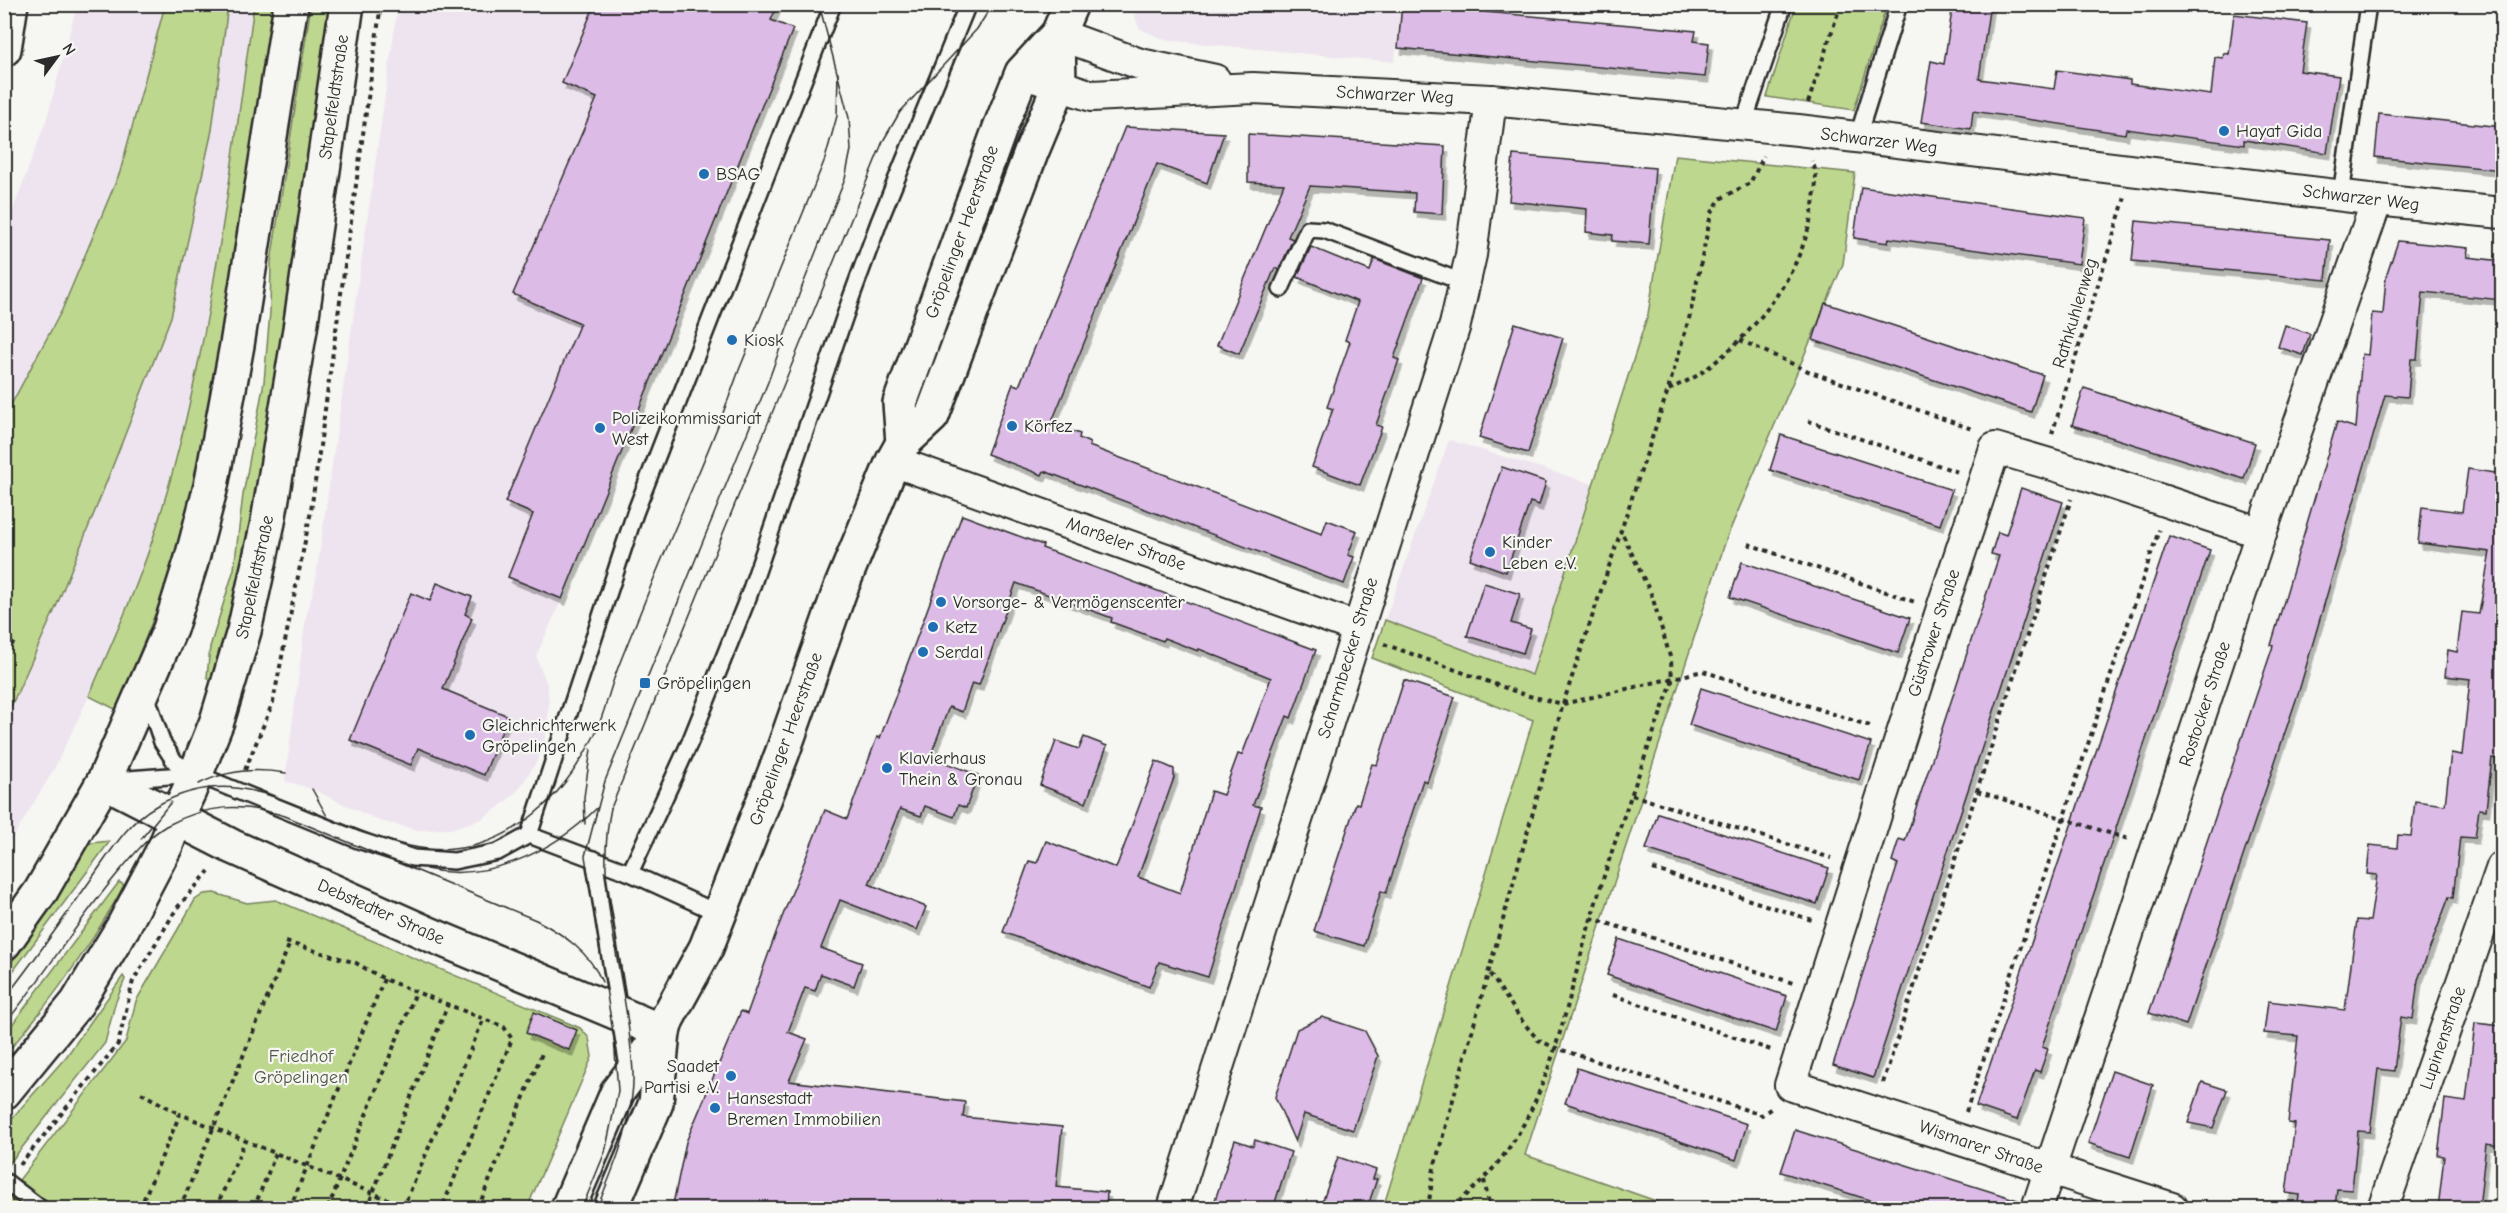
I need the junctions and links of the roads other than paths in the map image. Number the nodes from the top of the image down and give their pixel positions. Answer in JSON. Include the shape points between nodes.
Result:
{"nodes":[{"id":1,"x":11,"y":4,"type":"edge"},
{"id":2,"x":291,"y":4,"type":"edge"},
{"id":3,"x":347,"y":4,"type":"edge"},
{"id":4,"x":833,"y":4,"type":"edge"},
{"id":5,"x":968,"y":4,"type":"edge"},
{"id":6,"x":1784,"y":4,"type":"edge"},
{"id":7,"x":1899,"y":4,"type":"edge"},
{"id":8,"x":2368,"y":4,"type":"edge"},
{"id":9,"x":1064,"y":19,"type":"edge"},
{"id":10,"x":4,"y":49,"type":"edge"},
{"id":11,"x":1022,"y":73,"type":"junction"},
{"id":12,"x":1059,"y":86,"type":"junction"},
{"id":13,"x":1253,"y":88,"type":"junction"},
{"id":14,"x":1491,"y":100,"type":"junction"},
{"id":15,"x":1743,"y":125,"type":"junction"},
{"id":16,"x":1857,"y":139,"type":"junction"},
{"id":17,"x":2341,"y":195,"type":"junction"},
{"id":18,"x":2377,"y":200,"type":"junction"},
{"id":19,"x":2502,"y":213,"type":"edge"},
{"id":20,"x":1465,"y":283,"type":"junction"},
{"id":21,"x":1281,"y":289,"type":"dead end"},
{"id":22,"x":898,"y":452,"type":"junction"},
{"id":23,"x":2261,"y":533,"type":"junction"},
{"id":24,"x":1358,"y":628,"type":"junction"},
{"id":25,"x":144,"y":689,"type":"junction"},
{"id":26,"x":196,"y":774,"type":"junction"},
{"id":27,"x":104,"y":781,"type":"junction"},
{"id":28,"x":176,"y":818,"type":"junction"},
{"id":29,"x":529,"y":835,"type":"junction"},
{"id":30,"x":594,"y":859,"type":"junction"},
{"id":31,"x":2502,"y":867,"type":"edge"},
{"id":32,"x":630,"y":873,"type":"junction"},
{"id":33,"x":720,"y":914,"type":"junction"},
{"id":34,"x":4,"y":943,"type":"edge"},
{"id":35,"x":619,"y":1013,"type":"junction"},
{"id":36,"x":663,"y":1032,"type":"junction"},
{"id":37,"x":1794,"y":1072,"type":"joint"},
{"id":38,"x":629,"y":1076,"type":"junction"},
{"id":39,"x":4,"y":1092,"type":"edge"},
{"id":40,"x":2051,"y":1171,"type":"junction"},
{"id":41,"x":5,"y":1183,"type":"edge"},
{"id":42,"x":40,"y":1209,"type":"edge"},
{"id":43,"x":568,"y":1209,"type":"edge"},
{"id":44,"x":611,"y":1209,"type":"edge"},
{"id":45,"x":1173,"y":1209,"type":"edge"},
{"id":46,"x":2037,"y":1209,"type":"edge"},
{"id":47,"x":2172,"y":1209,"type":"edge"},
{"id":48,"x":2383,"y":1209,"type":"edge"}],
"edges":[{"from":1,"to":10,"type":"main road"},
{"from":2,"to":25,"type":"main road","via":[[211,486],[170,629]]},
{"from":3,"to":26,"type":"main road","name":"Stapelfeldtstraße","via":[[268,522],[244,631],[217,721]]},
{"from":4,"to":29,"type":"lane","via":[[635,513]]},
{"from":5,"to":32,"type":"lane","via":[[879,222],[749,595],[690,742]]},
{"from":6,"to":15,"type":"lane"},
{"from":7,"to":16,"type":"lane"},
{"from":8,"to":17,"type":"lane"},
{"from":9,"to":11,"type":"main road","name":"Gröpelinger Heerstraße"},
{"from":9,"to":12,"type":"main road","name":"Gröpelinger Heerstraße"},
{"from":9,"to":13,"type":"street","name":"Schwarzer Weg","via":[[1140,64]]},
{"from":11,"to":12,"type":"street","name":"Schwarzer Weg"},
{"from":11,"to":22,"type":"main road","name":"Gröpelinger Heerstraße","via":[[900,403]]},
{"from":12,"to":13,"type":"street","name":"Schwarzer Weg","via":[[1092,96]]},
{"from":12,"to":22,"type":"main road","name":"Gröpelinger Heerstraße","via":[[932,416]]},
{"from":13,"to":14,"type":"street","name":"Schwarzer Weg"},
{"from":14,"to":15,"type":"street","name":"Schwarzer Weg"},
{"from":14,"to":20,"type":"street","name":"Scharmbecker Straße"},
{"from":15,"to":16,"type":"street","name":"Schwarzer Weg"},
{"from":16,"to":17,"type":"street","name":"Schwarzer Weg"},
{"from":17,"to":18,"type":"street","name":"Schwarzer Weg"},
{"from":18,"to":19,"type":"street","name":"Schwarzer Weg"},
{"from":18,"to":23,"type":"street","name":"Rostocker Straße"},
{"from":20,"to":21,"type":"lane","via":[[1324,230],[1308,229]]},
{"from":20,"to":24,"type":"street","name":"Scharmbecker Straße"},
{"from":22,"to":24,"type":"street","name":"Marßeler Straße"},
{"from":22,"to":33,"type":"main road","name":"Gröpelinger Heerstraße","via":[[840,590]]},
{"from":23,"to":37,"type":"street","name":"Güstrower Straße","via":[[1995,448]]},
{"from":23,"to":40,"type":"street","name":"Rostocker Straße"},
{"from":24,"to":45,"type":"street","name":"Scharmbecker Straße"},
{"from":25,"to":26,"type":"lane","via":[[162,742],[175,762]]},
{"from":25,"to":27,"type":"main road"},
{"from":26,"to":27,"type":"lane"},
{"from":26,"to":28,"type":"main road","name":"Stapelfeldtstraße"},
{"from":26,"to":29,"type":"lane","via":[[358,840],[413,858],[454,861],[498,852]]},
{"from":27,"to":28,"type":"main road","name":"Debstedter Straße"},
{"from":27,"to":34,"type":"main road","via":[[41,891]]},
{"from":28,"to":35,"type":"main road","name":"Debstedter Straße","via":[[429,934]]},
{"from":28,"to":39,"type":"main road","name":"Stapelfeldtstraße","via":[[129,916],[77,1003]]},
{"from":29,"to":30,"type":"lane"},
{"from":30,"to":32,"type":"lane"},
{"from":30,"to":35,"type":"lane"},
{"from":31,"to":48,"type":"street","name":"Lupinenstraße"},
{"from":32,"to":33,"type":"lane"},
{"from":33,"to":36,"type":"main road","name":"Gröpelinger Heerstraße"},
{"from":35,"to":36,"type":"main road","name":"Debstedter Straße"},
{"from":35,"to":38,"type":"lane"},
{"from":36,"to":38,"type":"main road","name":"Gröpelinger Heerstraße"},
{"from":36,"to":44,"type":"main road","name":"Gröpelinger Heerstraße","via":[[656,1103]]},
{"from":37,"to":40,"type":"street","name":"Wismarer Straße","via":[[1874,1112]]},
{"from":38,"to":43,"type":"main road","name":"Gröpelinger Heerstraße","via":[[618,1091]]},
{"from":40,"to":46,"type":"street","name":"Rostocker Straße"},
{"from":40,"to":47,"type":"street","name":"Wismarer Straße"},
{"from":41,"to":42,"type":"lane"}]}
